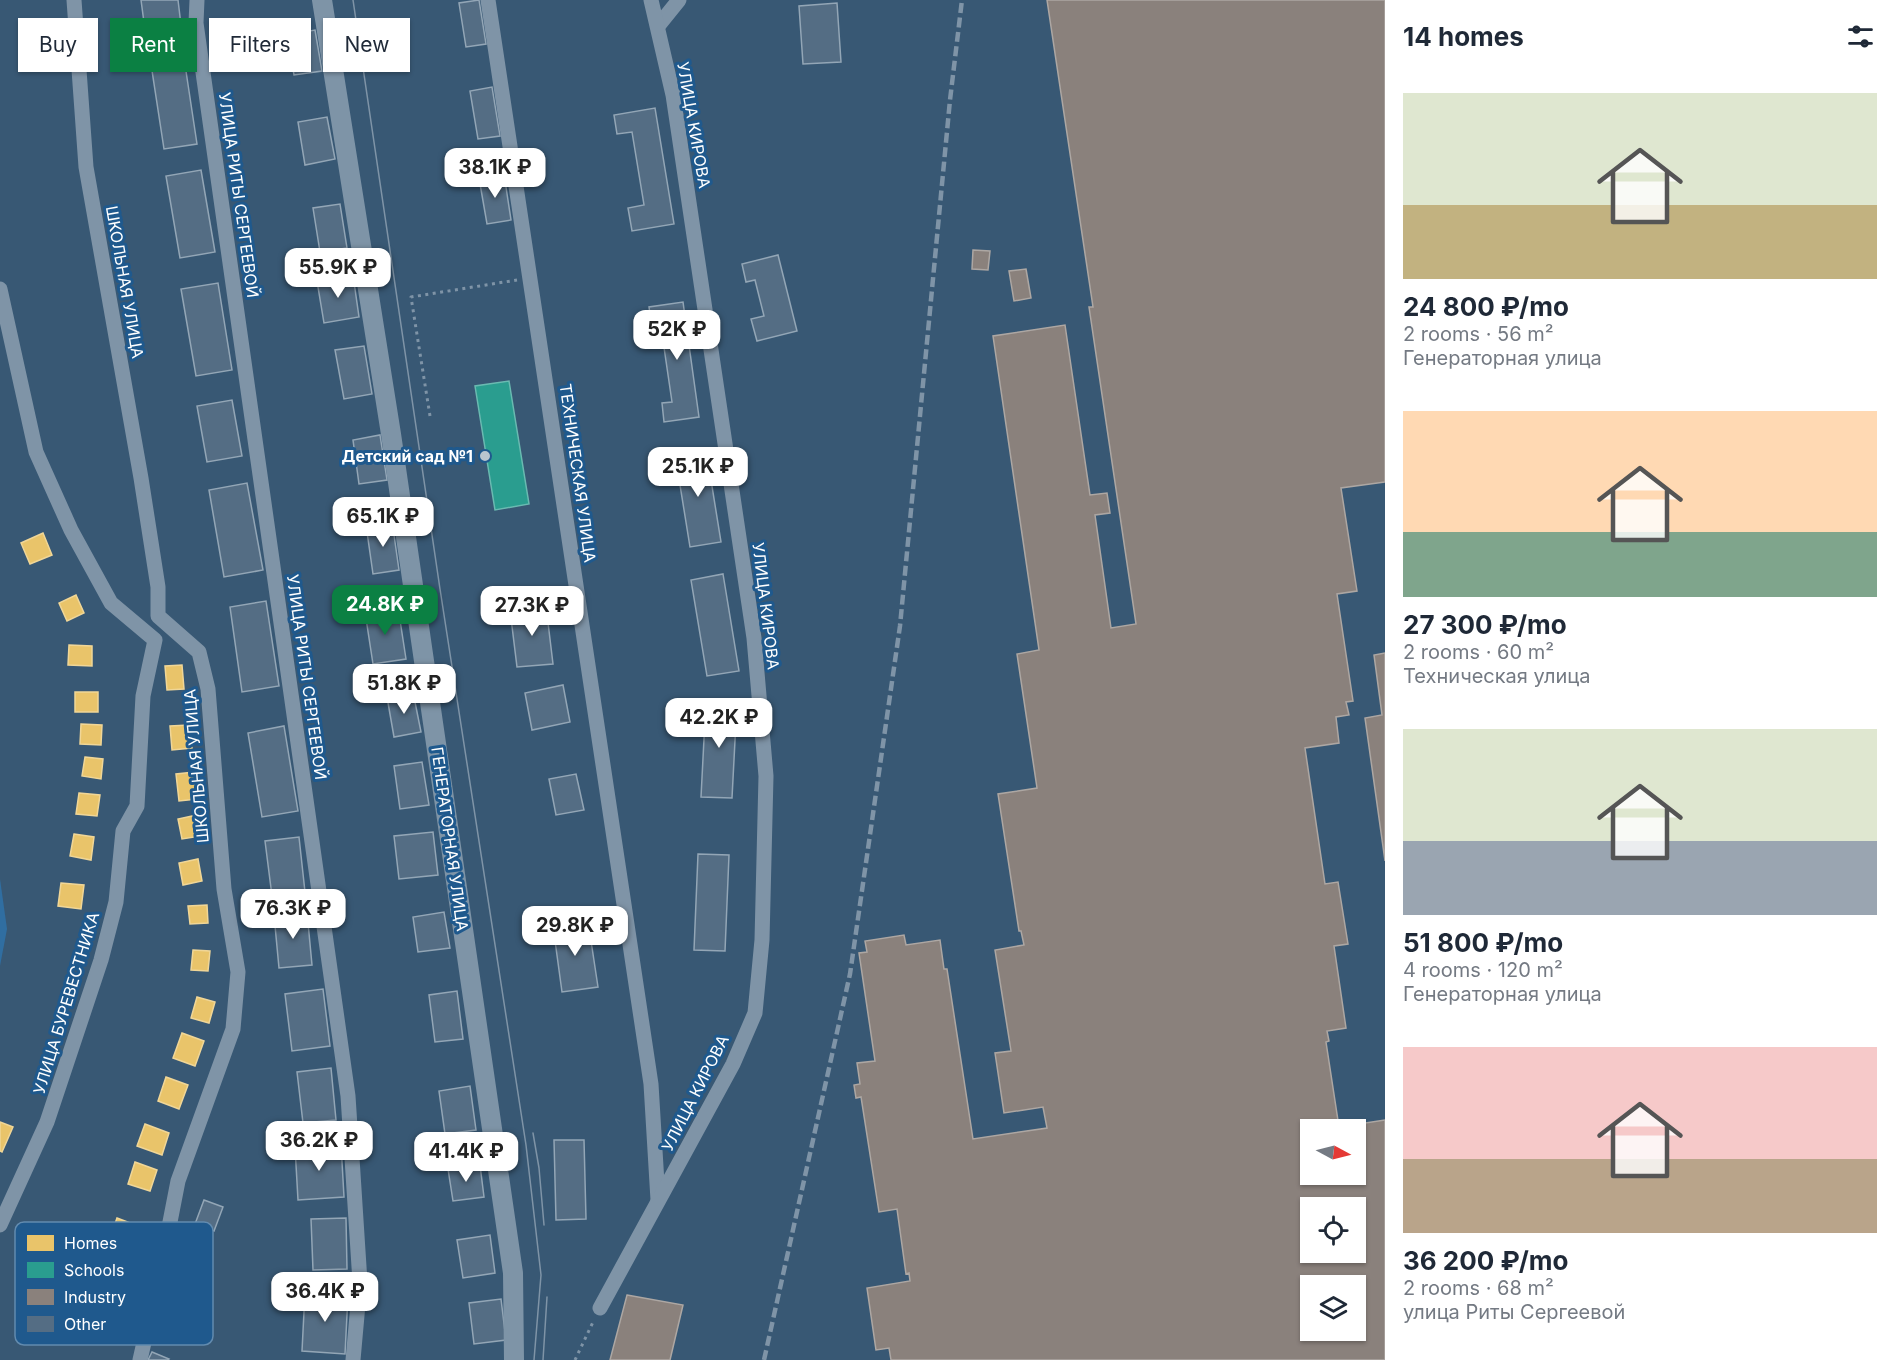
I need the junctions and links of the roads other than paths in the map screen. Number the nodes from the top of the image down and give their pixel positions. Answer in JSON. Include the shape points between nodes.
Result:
{"nodes":[{"id":1,"x":74,"y":0,"type":"edge"},
{"id":2,"x":197,"y":0,"type":"edge"},
{"id":3,"x":322,"y":0,"type":"edge"},
{"id":4,"x":488,"y":0,"type":"edge"},
{"id":5,"x":651,"y":0,"type":"edge"},
{"id":6,"x":680,"y":0,"type":"edge"},
{"id":7,"x":658,"y":26,"type":"junction"},
{"id":8,"x":0,"y":289,"type":"edge"},
{"id":9,"x":158,"y":616,"type":"junction"},
{"id":10,"x":155,"y":640,"type":"junction"},
{"id":11,"x":658,"y":1201,"type":"junction"},
{"id":12,"x":170,"y":1222,"type":"edge"},
{"id":13,"x":0,"y":1226,"type":"edge"},
{"id":14,"x":600,"y":1308,"type":"road end"},
{"id":15,"x":143,"y":1345,"type":"edge"},
{"id":16,"x":140,"y":1360,"type":"edge"},
{"id":17,"x":352,"y":1360,"type":"edge"},
{"id":18,"x":514,"y":1360,"type":"edge"}],
"edges":[{"from":1,"to":9,"type":"street","name":"ШКОЛЬНАЯ УЛИЦА","via":[[86,167],[159,586]]},
{"from":2,"to":17,"type":"street","name":"УЛИЦА РИТЫ СЕРГЕЕВОЙ","via":[[196,23],[348,1096],[360,1282]]},
{"from":3,"to":18,"type":"main road","name":"ГЕНЕРАТОРНАЯ УЛИЦА","via":[[391,434],[513,1273]]},
{"from":4,"to":11,"type":"street","name":"ТЕХНИЧЕСКАЯ УЛИЦА","via":[[651,1084]]},
{"from":5,"to":7,"type":"street","name":"УЛИЦА КИРОВА"},
{"from":6,"to":7,"type":"street"},
{"from":7,"to":11,"type":"street","name":"УЛИЦА КИРОВА","via":[[673,95],[754,638],[766,776],[762,940],[755,1012],[728,1074]]},
{"from":8,"to":10,"type":"street","via":[[36,452],[71,530],[111,603]]},
{"from":9,"to":10,"type":"street","name":"УЛИЦА БУРЕВЕСТНИКА"},
{"from":9,"to":12,"type":"street","name":"ШКОЛЬНАЯ УЛИЦА","via":[[199,652],[208,690],[224,889],[238,972],[233,1029],[178,1181]]},
{"from":10,"to":13,"type":"street","name":"УЛИЦА БУРЕВЕСТНИКА","via":[[143,696],[137,806],[123,831],[116,902],[101,960],[47,1122]]},
{"from":11,"to":14,"type":"street","name":"УЛИЦА КИРОВА"},
{"from":15,"to":16,"type":"street","name":"ШКОЛЬНАЯ УЛИЦА"}]}
